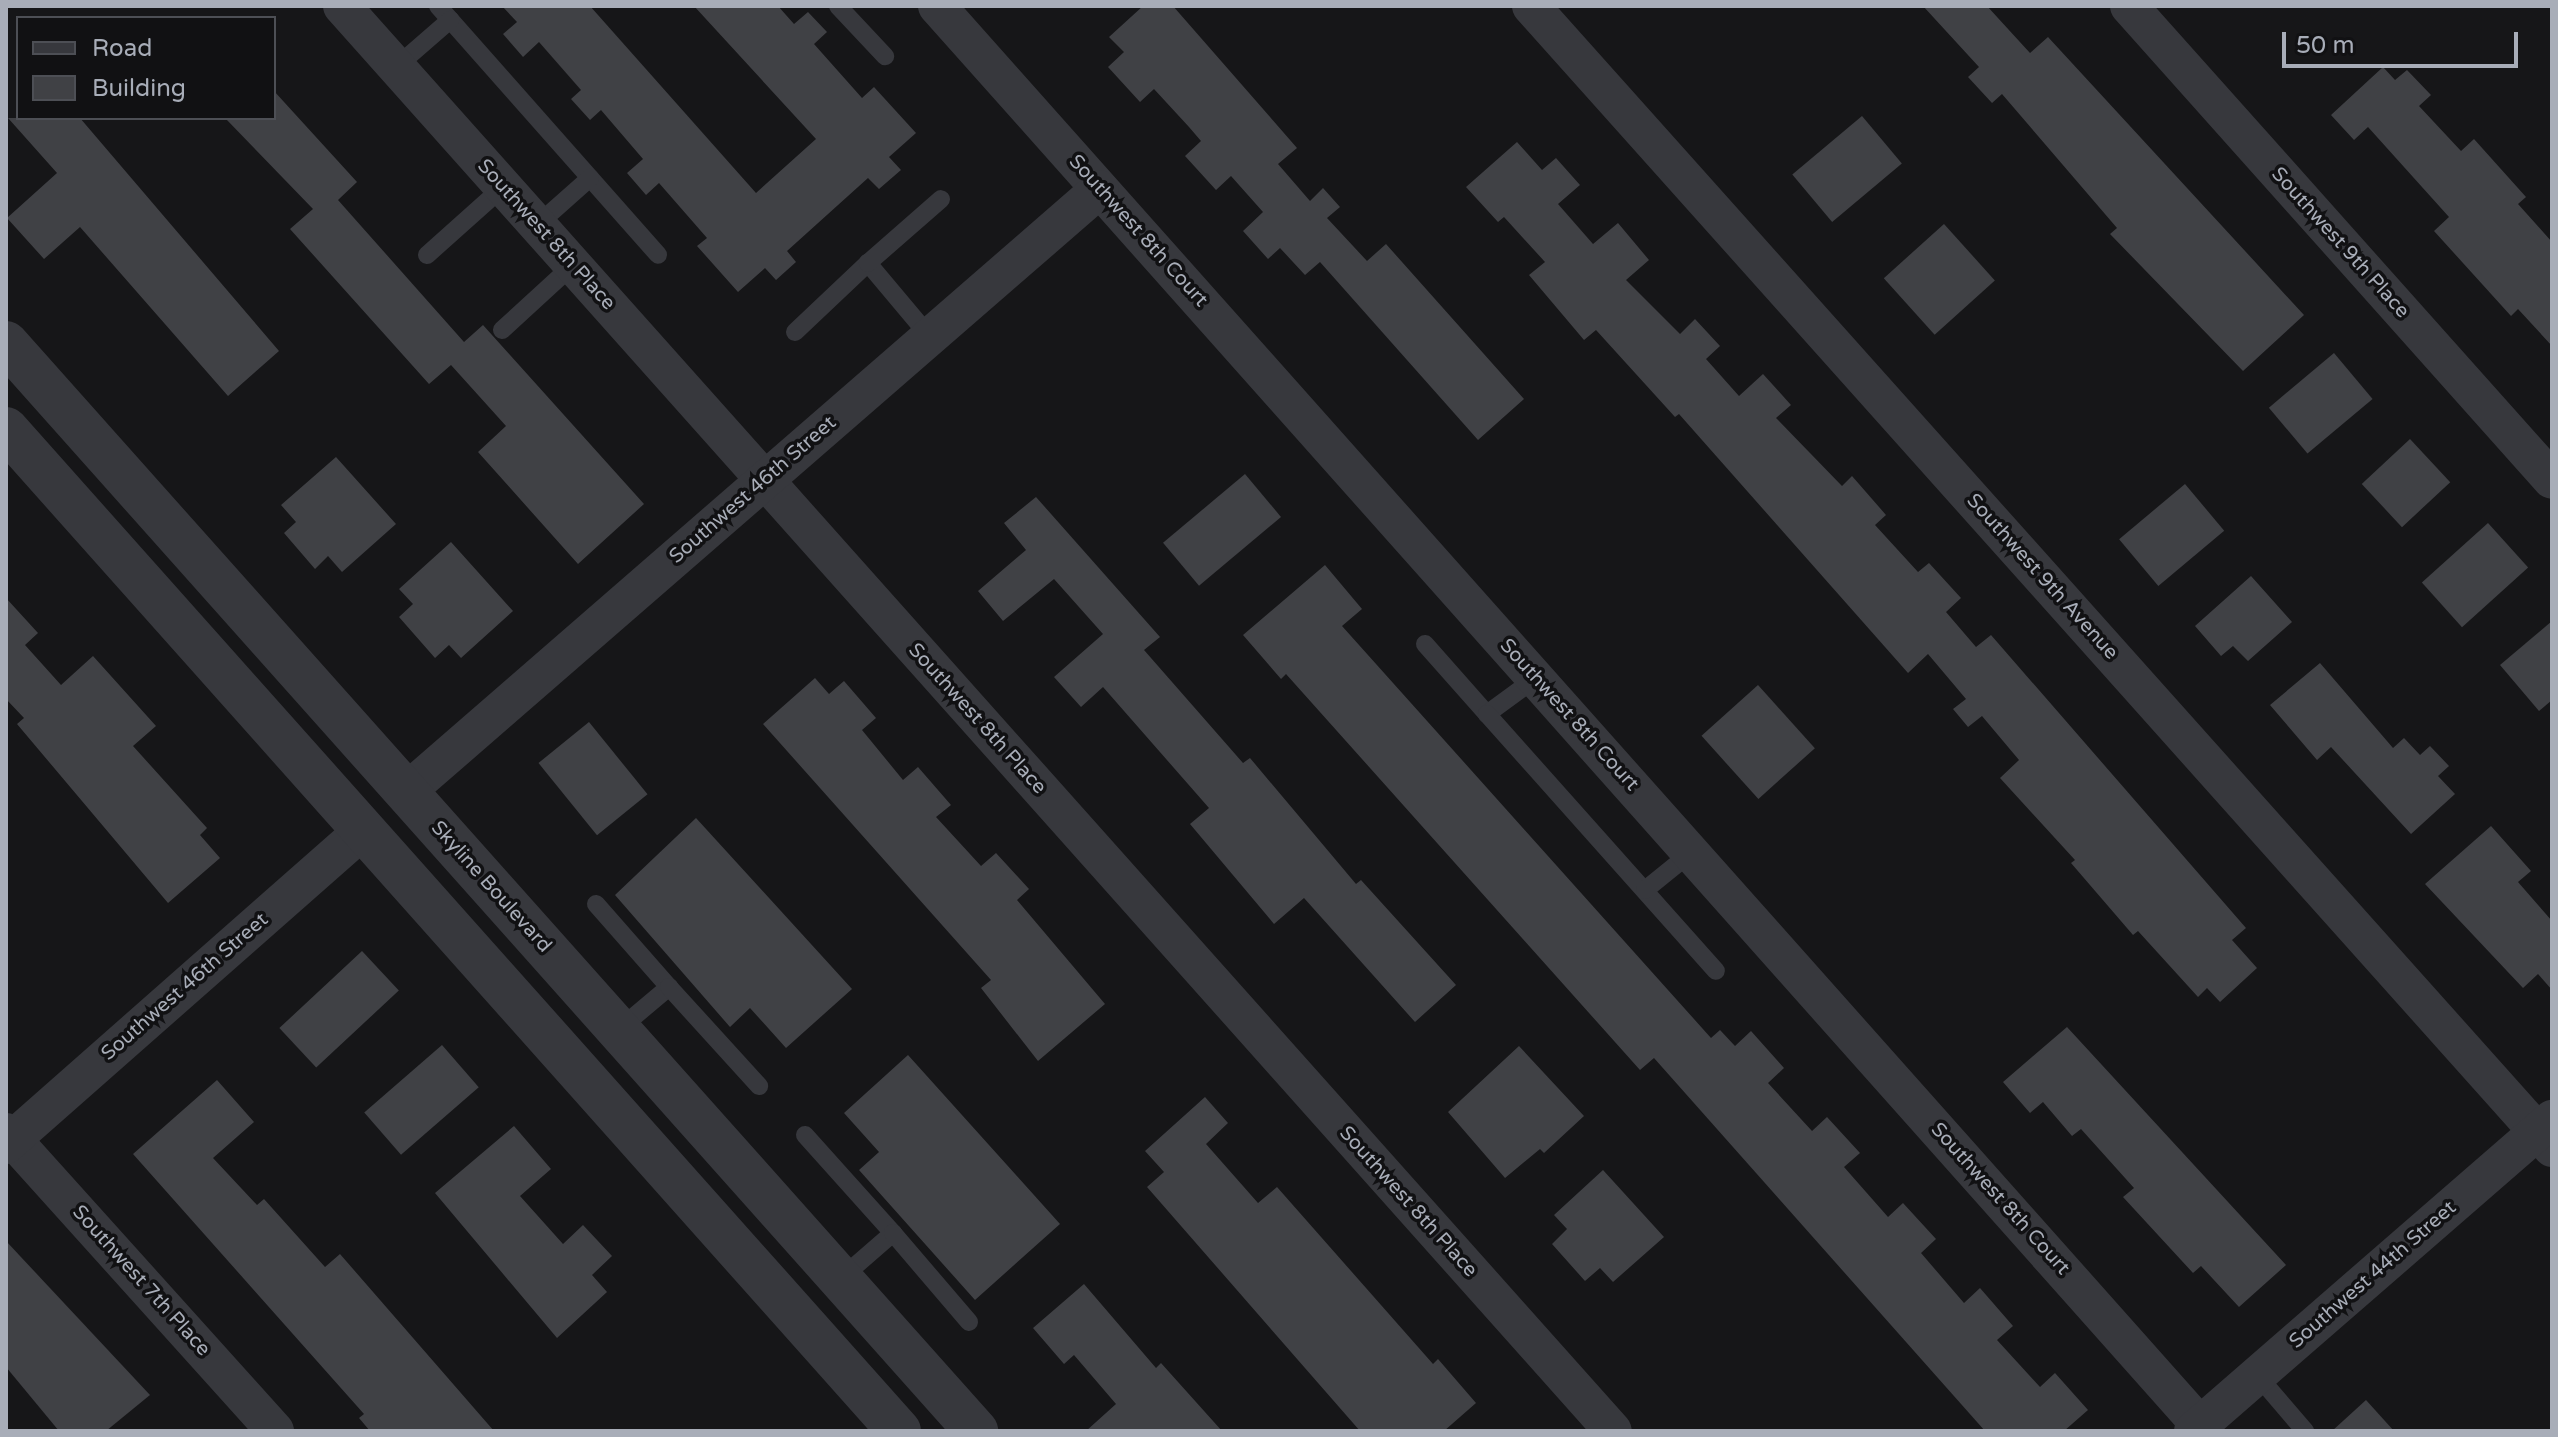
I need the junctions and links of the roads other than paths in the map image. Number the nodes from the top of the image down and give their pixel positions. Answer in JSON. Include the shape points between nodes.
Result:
{"nodes":[{"id":1,"x":342,"y":6,"type":"edge"},
{"id":2,"x":838,"y":6,"type":"edge"},
{"id":3,"x":937,"y":6,"type":"edge"},
{"id":4,"x":1531,"y":6,"type":"edge"},
{"id":5,"x":2129,"y":6,"type":"edge"},
{"id":6,"x":444,"y":13,"type":"edge"},
{"id":7,"x":885,"y":56,"type":"dead end"},
{"id":8,"x":396,"y":67,"type":"junction"},
{"id":9,"x":590,"y":178,"type":"junction"},
{"id":10,"x":503,"y":187,"type":"junction"},
{"id":11,"x":1100,"y":189,"type":"junction"},
{"id":12,"x":941,"y":199,"type":"dead end"},
{"id":13,"x":537,"y":225,"type":"junction"},
{"id":14,"x":427,"y":255,"type":"dead end"},
{"id":15,"x":658,"y":255,"type":"dead end"},
{"id":16,"x":868,"y":263,"type":"junction"},
{"id":17,"x":573,"y":265,"type":"junction"},
{"id":18,"x":502,"y":330,"type":"dead end"},
{"id":19,"x":795,"y":332,"type":"dead end"},
{"id":20,"x":930,"y":337,"type":"junction"},
{"id":21,"x":6,"y":343,"type":"edge"},
{"id":22,"x":6,"y":429,"type":"edge"},
{"id":23,"x":2552,"y":480,"type":"edge"},
{"id":24,"x":764,"y":481,"type":"junction"},
{"id":25,"x":1425,"y":644,"type":"dead end"},
{"id":26,"x":1536,"y":678,"type":"junction"},
{"id":27,"x":1487,"y":714,"type":"junction"},
{"id":28,"x":406,"y":792,"type":"junction"},
{"id":29,"x":364,"y":829,"type":"junction"},
{"id":30,"x":1692,"y":852,"type":"junction"},
{"id":31,"x":1645,"y":890,"type":"junction"},
{"id":32,"x":596,"y":904,"type":"dead end"},
{"id":33,"x":1716,"y":971,"type":"dead end"},
{"id":34,"x":669,"y":987,"type":"junction"},
{"id":35,"x":618,"y":1030,"type":"junction"},
{"id":36,"x":759,"y":1086,"type":"dead end"},
{"id":37,"x":2547,"y":1133,"type":"edge"},
{"id":38,"x":805,"y":1135,"type":"dead end"},
{"id":39,"x":8,"y":1139,"type":"edge"},
{"id":40,"x":893,"y":1233,"type":"junction"},
{"id":41,"x":840,"y":1279,"type":"junction"},
{"id":42,"x":969,"y":1322,"type":"dead end"},
{"id":43,"x":2257,"y":1375,"type":"junction"},
{"id":44,"x":2197,"y":1428,"type":"edge"},
{"id":45,"x":275,"y":1431,"type":"edge"},
{"id":46,"x":899,"y":1431,"type":"edge"},
{"id":47,"x":976,"y":1431,"type":"edge"},
{"id":48,"x":1613,"y":1431,"type":"edge"},
{"id":49,"x":2305,"y":1431,"type":"edge"}],
"edges":[{"from":1,"to":8,"type":"street","name":"Southwest 8th Place"},
{"from":2,"to":7,"type":"lane"},
{"from":3,"to":11,"type":"street","name":"Southwest 8th Court"},
{"from":4,"to":37,"type":"street","name":"Southwest 9th Avenue"},
{"from":5,"to":23,"type":"street","name":"Southwest 9th Place"},
{"from":6,"to":8,"type":"lane"},
{"from":6,"to":9,"type":"lane"},
{"from":8,"to":10,"type":"street","name":"Southwest 8th Place"},
{"from":9,"to":13,"type":"lane"},
{"from":9,"to":15,"type":"lane"},
{"from":10,"to":13,"type":"street","name":"Southwest 8th Place"},
{"from":10,"to":14,"type":"lane"},
{"from":11,"to":20,"type":"street","name":"Southwest 46th Street"},
{"from":11,"to":26,"type":"street","name":"Southwest 8th Court"},
{"from":12,"to":16,"type":"lane"},
{"from":13,"to":17,"type":"street","name":"Southwest 8th Place"},
{"from":16,"to":19,"type":"lane"},
{"from":16,"to":20,"type":"lane"},
{"from":17,"to":18,"type":"lane"},
{"from":17,"to":24,"type":"street","name":"Southwest 8th Place"},
{"from":20,"to":24,"type":"street","name":"Southwest 46th Street"},
{"from":21,"to":28,"type":"street","name":"Skyline Boulevard"},
{"from":22,"to":29,"type":"street"},
{"from":24,"to":28,"type":"street","name":"Southwest 46th Street"},
{"from":24,"to":48,"type":"street","name":"Southwest 8th Place"},
{"from":25,"to":27,"type":"lane"},
{"from":26,"to":27,"type":"lane"},
{"from":26,"to":30,"type":"street","name":"Southwest 8th Court"},
{"from":27,"to":31,"type":"lane"},
{"from":28,"to":29,"type":"street"},
{"from":28,"to":35,"type":"street","name":"Skyline Boulevard"},
{"from":29,"to":39,"type":"street","name":"Southwest 46th Street"},
{"from":29,"to":46,"type":"street"},
{"from":30,"to":31,"type":"lane"},
{"from":30,"to":44,"type":"street","name":"Southwest 8th Court"},
{"from":31,"to":33,"type":"lane"},
{"from":32,"to":34,"type":"lane"},
{"from":34,"to":35,"type":"lane"},
{"from":34,"to":36,"type":"lane"},
{"from":35,"to":41,"type":"street","name":"Skyline Boulevard"},
{"from":37,"to":43,"type":"street","name":"Southwest 44th Street"},
{"from":38,"to":40,"type":"lane"},
{"from":39,"to":45,"type":"street","name":"Southwest 7th Place"},
{"from":40,"to":41,"type":"lane"},
{"from":40,"to":42,"type":"lane"},
{"from":41,"to":47,"type":"street","name":"Skyline Boulevard"},
{"from":43,"to":44,"type":"street","name":"Southwest 44th Street"},
{"from":43,"to":49,"type":"lane"}]}
